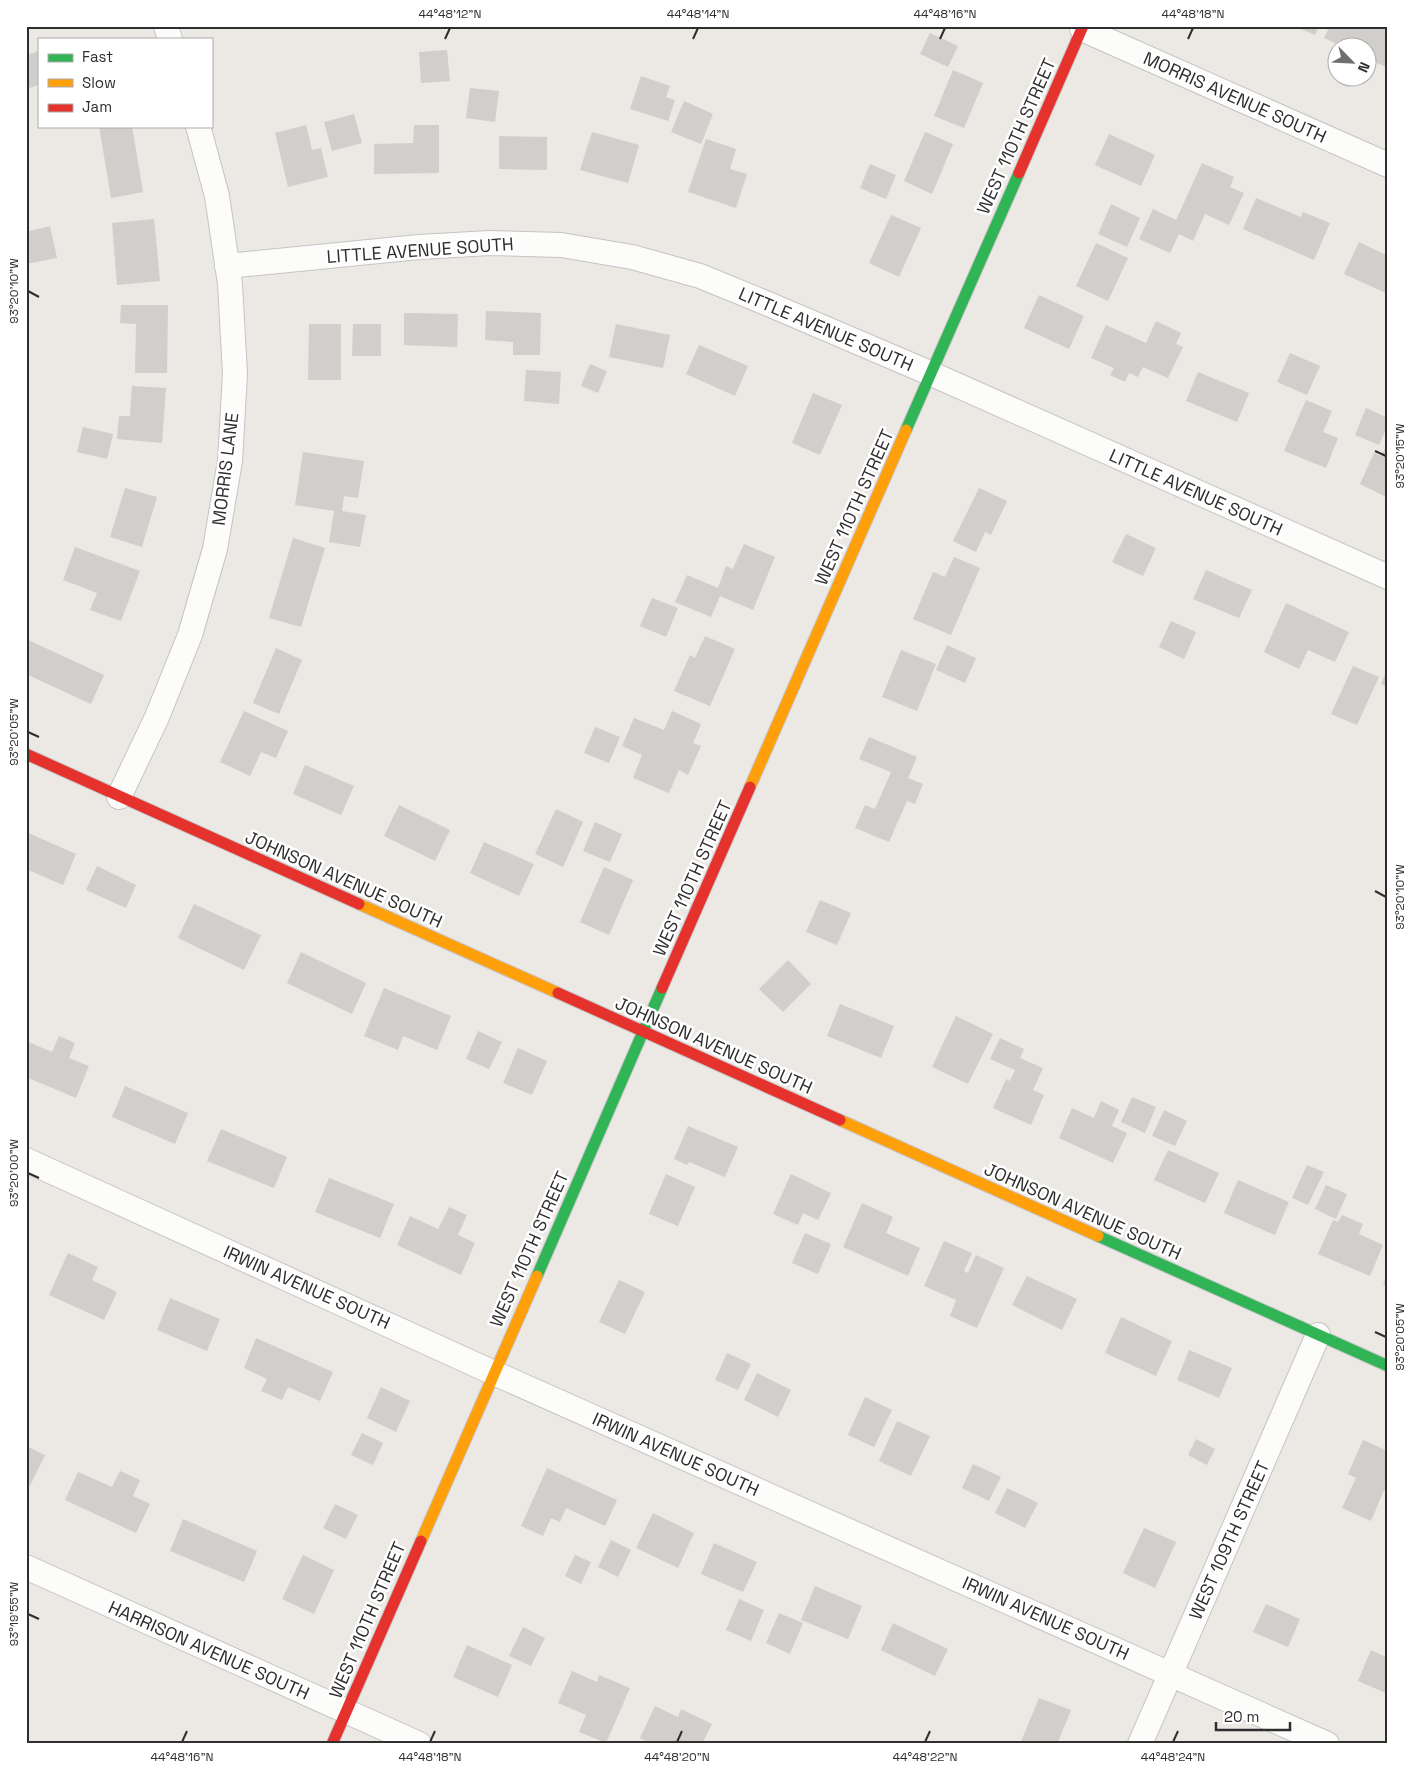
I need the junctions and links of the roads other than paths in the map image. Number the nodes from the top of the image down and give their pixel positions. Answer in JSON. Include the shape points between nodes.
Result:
{"nodes":[{"id":1,"x":166,"y":26,"type":"edge"},
{"id":2,"x":1082,"y":28,"type":"edge"},
{"id":3,"x":170,"y":38,"type":"edge"},
{"id":4,"x":199,"y":128,"type":"edge"},
{"id":5,"x":1388,"y":165,"type":"edge"},
{"id":6,"x":227,"y":266,"type":"junction"},
{"id":7,"x":932,"y":374,"type":"junction"},
{"id":8,"x":1388,"y":577,"type":"edge"},
{"id":9,"x":26,"y":754,"type":"edge"},
{"id":10,"x":120,"y":797,"type":"junction"},
{"id":11,"x":644,"y":1032,"type":"junction"},
{"id":12,"x":26,"y":1160,"type":"edge"},
{"id":13,"x":1318,"y":1335,"type":"junction"},
{"id":14,"x":1388,"y":1366,"type":"edge"},
{"id":15,"x":494,"y":1373,"type":"junction"},
{"id":16,"x":26,"y":1567,"type":"edge"},
{"id":17,"x":1171,"y":1674,"type":"junction"},
{"id":18,"x":347,"y":1711,"type":"junction"},
{"id":19,"x":332,"y":1744,"type":"edge"},
{"id":20,"x":419,"y":1744,"type":"edge"},
{"id":21,"x":1140,"y":1744,"type":"edge"},
{"id":22,"x":1327,"y":1744,"type":"edge"}],
"edges":[{"from":1,"to":3,"type":"street"},
{"from":2,"to":5,"type":"street","name":"MORRIS AVENUE SOUTH"},
{"from":2,"to":7,"type":"street","name":"WEST 110TH STREET"},
{"from":4,"to":6,"type":"street","name":"MORRIS LANE","via":[[217,196]]},
{"from":6,"to":7,"type":"street","name":"LITTLE AVENUE SOUTH","via":[[428,246],[490,243],[561,245],[632,257],[700,276]]},
{"from":6,"to":10,"type":"street","name":"MORRIS LANE","via":[[235,374],[230,461],[215,548],[190,634]]},
{"from":7,"to":8,"type":"street","name":"LITTLE AVENUE SOUTH"},
{"from":7,"to":11,"type":"street","name":"WEST 110TH STREET"},
{"from":9,"to":10,"type":"street","name":"JOHNSON AVENUE SOUTH"},
{"from":10,"to":11,"type":"street","name":"JOHNSON AVENUE SOUTH"},
{"from":11,"to":13,"type":"street","name":"JOHNSON AVENUE SOUTH"},
{"from":11,"to":15,"type":"street","name":"WEST 110TH STREET"},
{"from":12,"to":15,"type":"street","name":"IRWIN AVENUE SOUTH"},
{"from":13,"to":14,"type":"street","name":"JOHNSON AVENUE SOUTH"},
{"from":13,"to":17,"type":"street","name":"WEST 109TH STREET"},
{"from":15,"to":17,"type":"street","name":"IRWIN AVENUE SOUTH"},
{"from":15,"to":18,"type":"street","name":"WEST 110TH STREET"},
{"from":16,"to":18,"type":"street","name":"HARRISON AVENUE SOUTH"},
{"from":17,"to":21,"type":"street","name":"WEST 109TH STREET"},
{"from":17,"to":22,"type":"street","name":"IRWIN AVENUE SOUTH"},
{"from":18,"to":19,"type":"street","name":"WEST 110TH STREET"},
{"from":18,"to":20,"type":"street","name":"HARRISON AVENUE SOUTH"}]}
